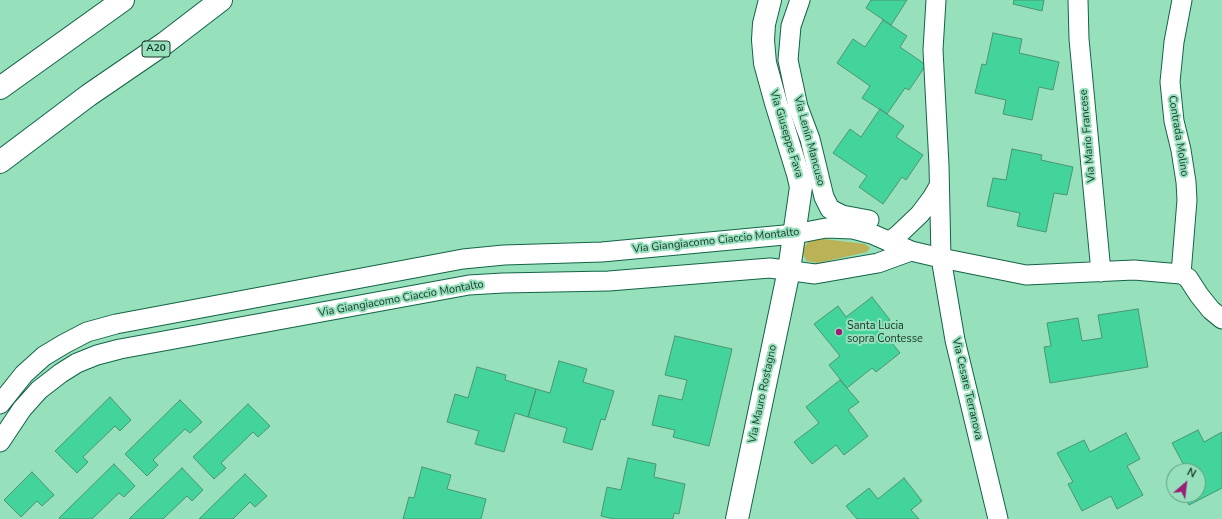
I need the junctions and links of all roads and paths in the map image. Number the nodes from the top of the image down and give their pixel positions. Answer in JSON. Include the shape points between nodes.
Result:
{"nodes":[{"id":1,"x":123,"y":0,"type":"edge"},
{"id":2,"x":221,"y":0,"type":"edge"},
{"id":3,"x":770,"y":0,"type":"edge"},
{"id":4,"x":800,"y":0,"type":"edge"},
{"id":5,"x":936,"y":0,"type":"edge"},
{"id":6,"x":1078,"y":0,"type":"edge"},
{"id":7,"x":1182,"y":0,"type":"edge"},
{"id":8,"x":0,"y":88,"type":"edge"},
{"id":9,"x":0,"y":162,"type":"edge"},
{"id":10,"x":939,"y":186,"type":"junction"},
{"id":11,"x":795,"y":234,"type":"junction"},
{"id":12,"x":894,"y":238,"type":"junction"},
{"id":13,"x":911,"y":251,"type":"junction"},
{"id":14,"x":941,"y":258,"type":"junction"},
{"id":15,"x":789,"y":270,"type":"junction"},
{"id":16,"x":1101,"y":272,"type":"junction"},
{"id":17,"x":1181,"y":274,"type":"junction"},
{"id":18,"x":1222,"y":319,"type":"edge"},
{"id":19,"x":0,"y":404,"type":"edge"},
{"id":20,"x":0,"y":442,"type":"edge"},
{"id":21,"x":737,"y":519,"type":"edge"},
{"id":22,"x":998,"y":519,"type":"edge"}],
"edges":[{"from":1,"to":8,"type":"main road"},
{"from":2,"to":9,"type":"main road","number":"A20"},
{"from":3,"to":11,"type":"main road","name":"Via Giuseppe Fava","via":[[764,24],[765,63],[801,186]]},
{"from":4,"to":12,"type":"street","name":"Via Lenin Mancuso","via":[[790,26],[788,60],[798,107],[810,139],[824,197],[830,209],[842,215],[883,225]]},
{"from":5,"to":10,"type":"street","via":[[933,50]]},
{"from":6,"to":16,"type":"street","name":"Via Mario Francese","via":[[1079,39]]},
{"from":7,"to":17,"type":"street","name":"Contrada Molino","via":[[1170,82],[1188,200]]},
{"from":10,"to":12,"type":"street","via":[[920,214]]},
{"from":10,"to":14,"type":"street"},
{"from":11,"to":12,"type":"street","name":"Via Giangiacomo Ciaccio Montalto","via":[[826,228],[853,229]]},
{"from":11,"to":15,"type":"main road","name":"Via Giuseppe Fava"},
{"from":11,"to":19,"type":"street","name":"Via Giangiacomo Ciaccio Montalto","via":[[602,252],[463,259],[116,324],[87,332],[44,356],[24,374]]},
{"from":12,"to":13,"type":"street","name":"Via Giangiacomo Ciaccio Montalto"},
{"from":13,"to":14,"type":"street","name":"Via Giangiacomo Ciaccio Montalto"},
{"from":13,"to":15,"type":"street","name":"Via Giangiacomo Ciaccio Montalto","via":[[878,263],[815,274]]},
{"from":14,"to":16,"type":"street","name":"Via Giangiacomo Ciaccio Montalto","via":[[1026,275]]},
{"from":14,"to":22,"type":"street","name":"Via Cesare Terranova","via":[[955,340]]},
{"from":15,"to":20,"type":"street","name":"Via Giangiacomo Ciaccio Montalto","via":[[770,268],[609,281],[469,285],[120,349],[77,363],[39,390]]},
{"from":15,"to":21,"type":"main road","name":"Via Mauro Rostagno"},
{"from":16,"to":17,"type":"street","name":"Via Giangiacomo Ciaccio Montalto","via":[[1134,270]]},
{"from":17,"to":18,"type":"street","via":[[1188,278],[1211,310]]}]}
